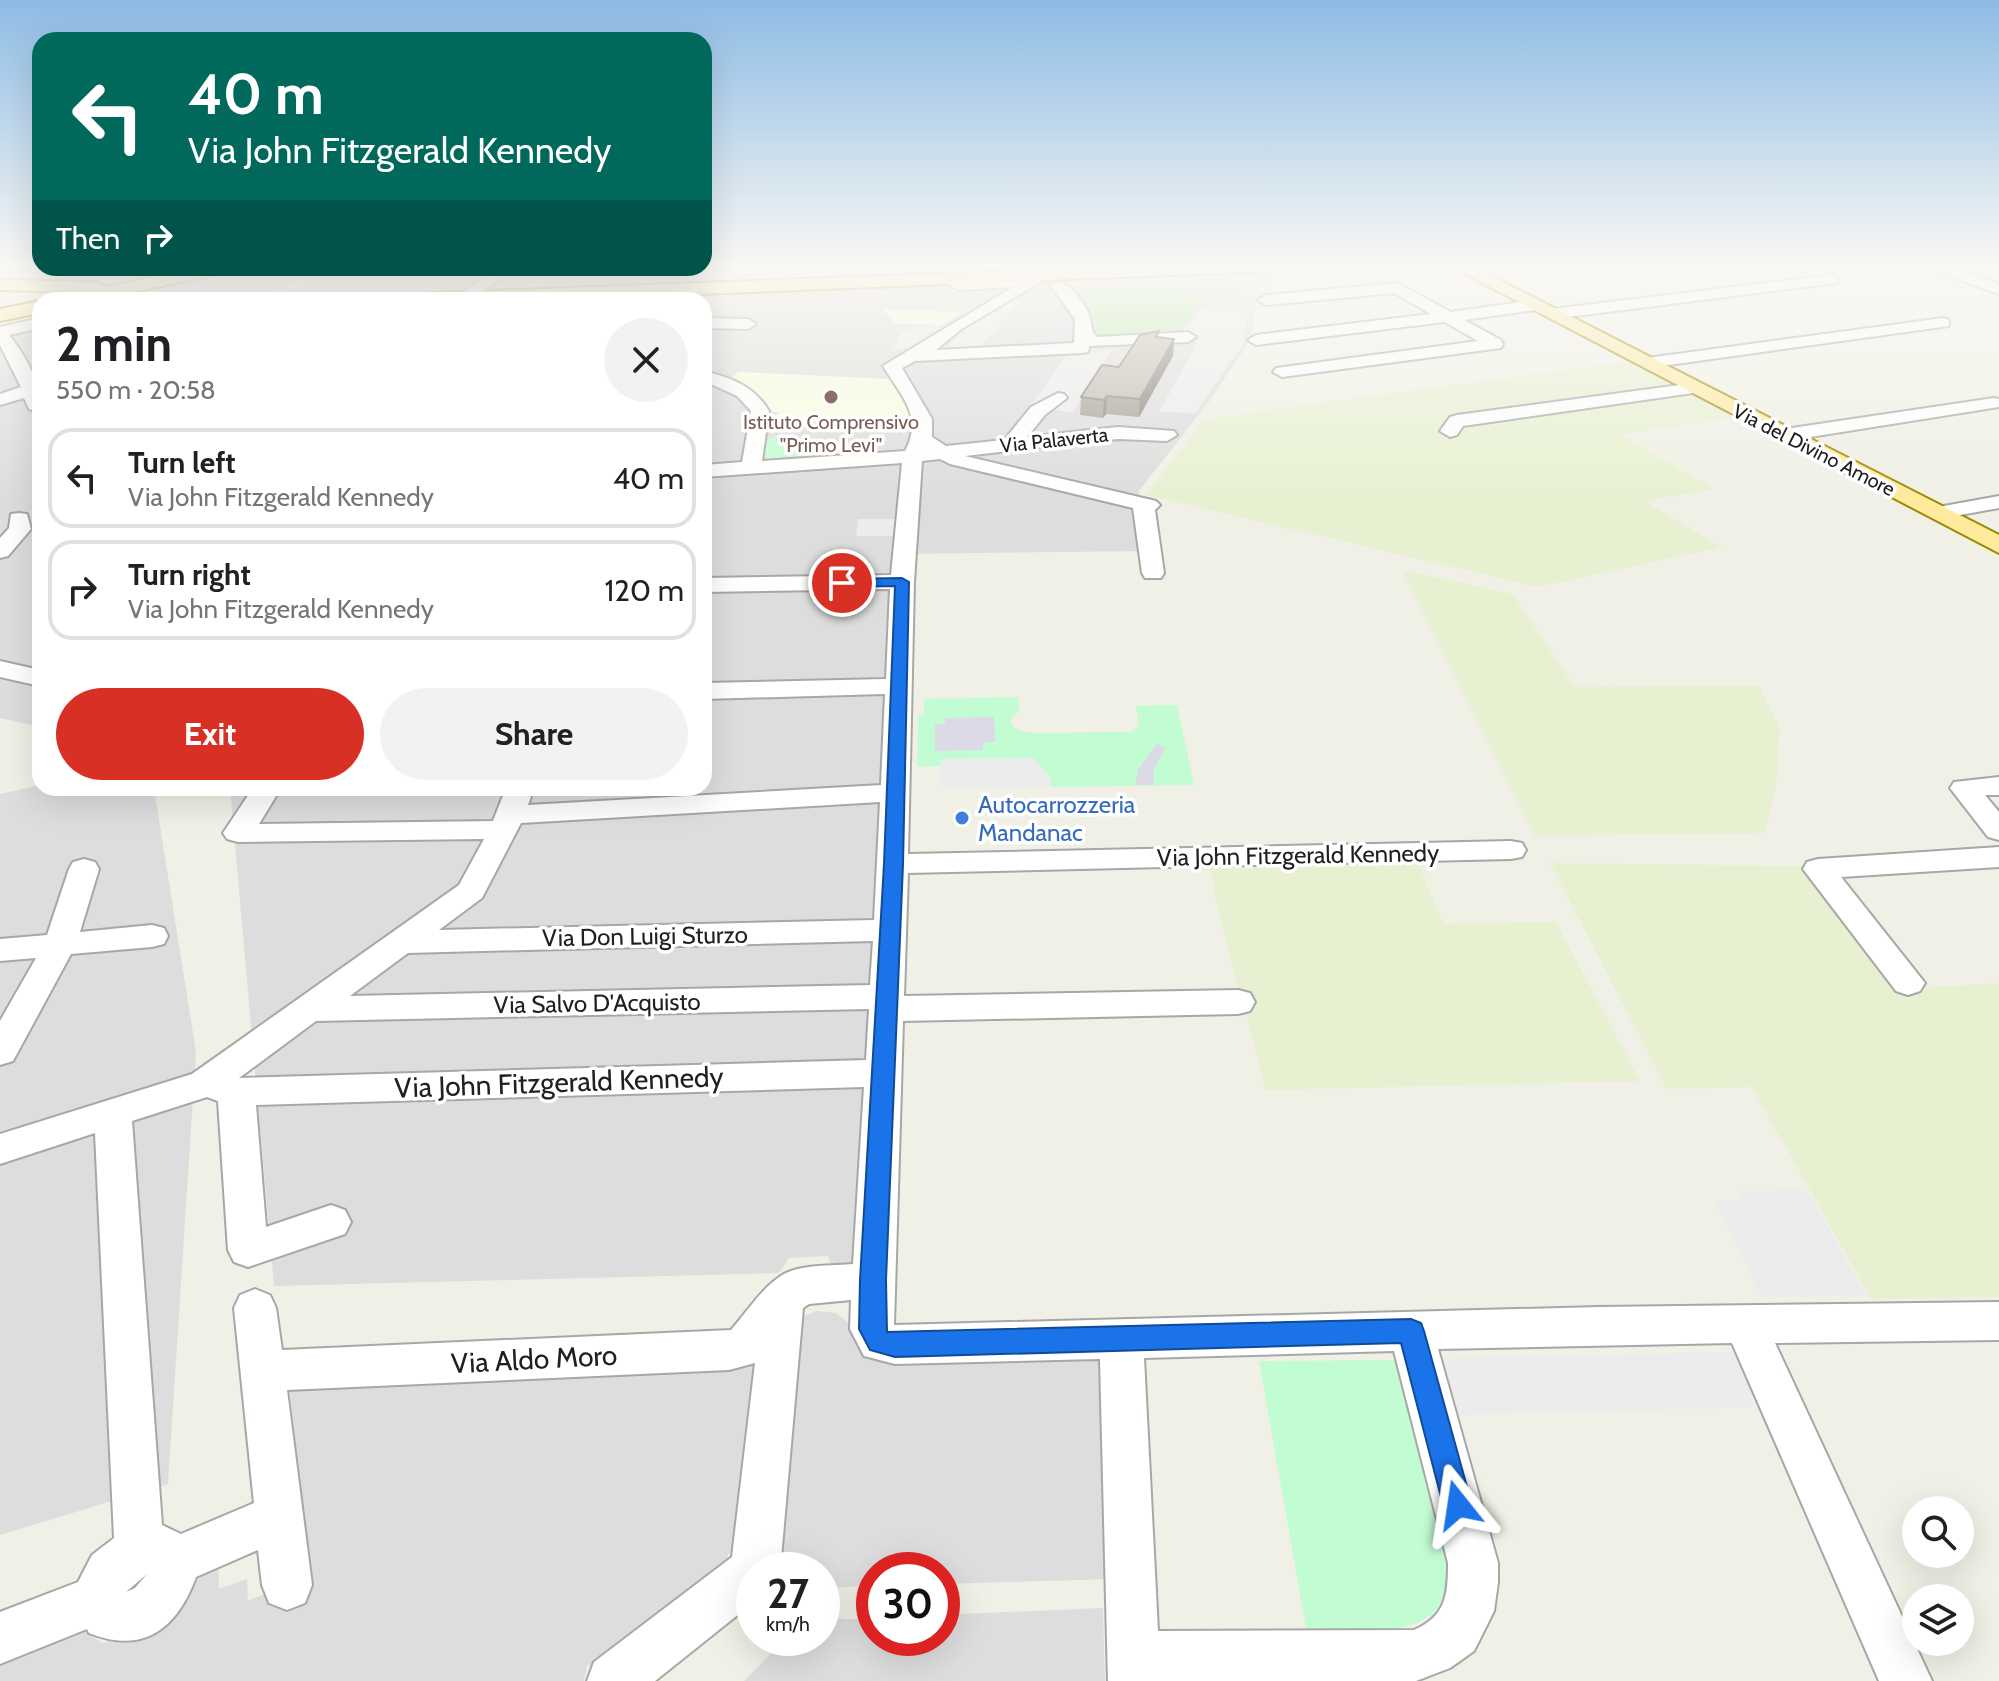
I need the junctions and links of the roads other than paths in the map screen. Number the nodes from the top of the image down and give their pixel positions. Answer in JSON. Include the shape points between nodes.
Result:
{"nodes":[{"id":1,"x":9,"y":344,"type":"edge"},
{"id":2,"x":929,"y":344,"type":"edge"},
{"id":3,"x":1064,"y":344,"type":"edge"},
{"id":4,"x":1492,"y":344,"type":"edge"},
{"id":5,"x":1611,"y":344,"type":"edge"},
{"id":6,"x":1784,"y":344,"type":"edge"},
{"id":7,"x":910,"y":356,"type":"junction"},
{"id":8,"x":21,"y":361,"type":"junction"},
{"id":9,"x":1647,"y":363,"type":"junction"},
{"id":10,"x":0,"y":368,"type":"edge"},
{"id":11,"x":1282,"y":372,"type":"dead end"},
{"id":12,"x":712,"y":379,"type":"edge"},
{"id":13,"x":1694,"y":388,"type":"junction"},
{"id":14,"x":31,"y":390,"type":"junction"},
{"id":15,"x":32,"y":394,"type":"edge"},
{"id":16,"x":1058,"y":398,"type":"dead end"},
{"id":17,"x":1997,"y":398,"type":"edge"},
{"id":18,"x":0,"y":400,"type":"edge"},
{"id":19,"x":1450,"y":431,"type":"dead end"},
{"id":20,"x":1167,"y":435,"type":"dead end"},
{"id":21,"x":1785,"y":435,"type":"junction"},
{"id":22,"x":1012,"y":443,"type":"junction"},
{"id":23,"x":917,"y":446,"type":"junction"},
{"id":24,"x":941,"y":453,"type":"junction"},
{"id":25,"x":751,"y":467,"type":"junction"},
{"id":26,"x":712,"y":470,"type":"edge"},
{"id":27,"x":1999,"y":502,"type":"edge"},
{"id":28,"x":1938,"y":513,"type":"junction"},
{"id":29,"x":20,"y":518,"type":"edge"},
{"id":30,"x":1999,"y":545,"type":"edge"},
{"id":31,"x":0,"y":551,"type":"edge"},
{"id":32,"x":1153,"y":573,"type":"dead end"},
{"id":33,"x":902,"y":582,"type":"junction"},
{"id":34,"x":712,"y":585,"type":"edge"},
{"id":35,"x":0,"y":669,"type":"edge"},
{"id":36,"x":32,"y":676,"type":"edge"},
{"id":37,"x":898,"y":686,"type":"junction"},
{"id":38,"x":712,"y":691,"type":"edge"},
{"id":39,"x":1999,"y":786,"type":"edge"},
{"id":40,"x":895,"y":793,"type":"junction"},
{"id":41,"x":262,"y":796,"type":"edge"},
{"id":42,"x":512,"y":811,"type":"edge"},
{"id":43,"x":1999,"y":831,"type":"edge"},
{"id":44,"x":1511,"y":850,"type":"dead end"},
{"id":45,"x":1999,"y":857,"type":"edge"},
{"id":46,"x":893,"y":864,"type":"junction"},
{"id":47,"x":84,"y":869,"type":"dead end"},
{"id":48,"x":890,"y":930,"type":"junction"},
{"id":49,"x":152,"y":936,"type":"dead end"},
{"id":50,"x":400,"y":942,"type":"junction"},
{"id":51,"x":60,"y":945,"type":"junction"},
{"id":52,"x":0,"y":950,"type":"edge"},
{"id":53,"x":1908,"y":983,"type":"dead end"},
{"id":54,"x":1238,"y":1002,"type":"dead end"},
{"id":55,"x":886,"y":1003,"type":"junction"},
{"id":56,"x":307,"y":1009,"type":"junction"},
{"id":57,"x":0,"y":1052,"type":"edge"},
{"id":58,"x":883,"y":1073,"type":"junction"},
{"id":59,"x":220,"y":1088,"type":"junction"},
{"id":60,"x":113,"y":1114,"type":"junction"},
{"id":61,"x":0,"y":1149,"type":"edge"},
{"id":62,"x":331,"y":1222,"type":"dead end"},
{"id":63,"x":873,"y":1280,"type":"junction"},
{"id":64,"x":783,"y":1300,"type":"junction"},
{"id":65,"x":255,"y":1308,"type":"dead end"},
{"id":66,"x":1999,"y":1321,"type":"edge"},
{"id":67,"x":1745,"y":1324,"type":"junction"},
{"id":68,"x":1411,"y":1331,"type":"junction"},
{"id":69,"x":1121,"y":1339,"type":"junction"},
{"id":70,"x":262,"y":1371,"type":"junction"},
{"id":71,"x":279,"y":1516,"type":"junction"},
{"id":72,"x":756,"y":1552,"type":"edge"},
{"id":73,"x":157,"y":1556,"type":"junction"},
{"id":74,"x":736,"y":1584,"type":"edge"},
{"id":75,"x":287,"y":1585,"type":"dead end"},
{"id":76,"x":0,"y":1638,"type":"edge"},
{"id":77,"x":1134,"y":1669,"type":"edge"},
{"id":78,"x":613,"y":1681,"type":"edge"},
{"id":79,"x":1906,"y":1681,"type":"edge"}],
"edges":[{"from":1,"to":8,"type":"street"},
{"from":2,"to":7,"type":"street"},
{"from":3,"to":7,"type":"street"},
{"from":4,"to":11,"type":"street"},
{"from":5,"to":9,"type":"main road","name":"Via del Divino Amore"},
{"from":6,"to":9,"type":"street"},
{"from":7,"to":23,"type":"street","via":[[891,367],[923,419]]},
{"from":8,"to":10,"type":"street"},
{"from":8,"to":14,"type":"street"},
{"from":9,"to":13,"type":"main road","name":"Via del Divino Amore"},
{"from":12,"to":25,"type":"street","via":[[748,394],[760,411]]},
{"from":13,"to":19,"type":"street","via":[[1457,421]]},
{"from":13,"to":21,"type":"main road","name":"Via del Divino Amore"},
{"from":14,"to":15,"type":"street"},
{"from":14,"to":18,"type":"street"},
{"from":16,"to":22,"type":"street","via":[[1038,411]]},
{"from":17,"to":21,"type":"street"},
{"from":20,"to":22,"type":"street","name":"Via Palaverta","via":[[1126,432]]},
{"from":21,"to":28,"type":"main road","name":"Via del Divino Amore"},
{"from":22,"to":24,"type":"street","name":"Via Palaverta"},
{"from":23,"to":24,"type":"street","name":"Via Palaverta"},
{"from":23,"to":25,"type":"street","name":"Via Palaverta"},
{"from":23,"to":33,"type":"street"},
{"from":24,"to":32,"type":"street","name":"Via Palaverta","via":[[1146,504]]},
{"from":25,"to":26,"type":"street","name":"Via Palaverta"},
{"from":27,"to":28,"type":"street"},
{"from":28,"to":30,"type":"main road","name":"Via del Divino Amore"},
{"from":29,"to":31,"type":"street","via":[[20,529]]},
{"from":33,"to":34,"type":"street"},
{"from":33,"to":37,"type":"street"},
{"from":35,"to":36,"type":"street"},
{"from":37,"to":38,"type":"street"},
{"from":37,"to":40,"type":"street"},
{"from":39,"to":43,"type":"street","via":[[1964,788]]},
{"from":40,"to":42,"type":"street"},
{"from":40,"to":46,"type":"street"},
{"from":41,"to":42,"type":"street","via":[[238,833]]},
{"from":42,"to":50,"type":"street","via":[[471,891]]},
{"from":44,"to":46,"type":"street","name":"Via John Fitzgerald Kennedy"},
{"from":45,"to":53,"type":"street","via":[[1818,869]]},
{"from":46,"to":48,"type":"street"},
{"from":47,"to":51,"type":"street"},
{"from":48,"to":50,"type":"street","name":"Via Don Luigi Sturzo"},
{"from":48,"to":55,"type":"street"},
{"from":49,"to":51,"type":"street"},
{"from":50,"to":56,"type":"street"},
{"from":51,"to":52,"type":"street"},
{"from":51,"to":57,"type":"street"},
{"from":54,"to":55,"type":"street"},
{"from":55,"to":56,"type":"street","name":"Via Salvo D'Acquisto"},
{"from":55,"to":58,"type":"street"},
{"from":56,"to":59,"type":"street"},
{"from":58,"to":59,"type":"street","name":"Via John Fitzgerald Kennedy"},
{"from":58,"to":63,"type":"street"},
{"from":59,"to":60,"type":"street"},
{"from":59,"to":62,"type":"street","via":[[248,1250]]},
{"from":60,"to":61,"type":"street"},
{"from":60,"to":73,"type":"street"},
{"from":63,"to":64,"type":"street","via":[[799,1287]]},
{"from":63,"to":69,"type":"street","via":[[872,1329],[879,1342]]},
{"from":64,"to":70,"type":"street","name":"Via Aldo Moro","via":[[744,1347],[729,1350]]},
{"from":64,"to":72,"type":"street"},
{"from":65,"to":70,"type":"street"},
{"from":66,"to":67,"type":"street"},
{"from":67,"to":68,"type":"street"},
{"from":67,"to":79,"type":"street"},
{"from":68,"to":69,"type":"street"},
{"from":68,"to":77,"type":"street","via":[[1473,1563],[1469,1618],[1456,1635],[1414,1656]]},
{"from":69,"to":77,"type":"street"},
{"from":70,"to":71,"type":"street"},
{"from":71,"to":73,"type":"street"},
{"from":71,"to":75,"type":"street"},
{"from":73,"to":76,"type":"street","via":[[116,1565],[106,1576],[99,1599]]},
{"from":74,"to":78,"type":"street"}]}
